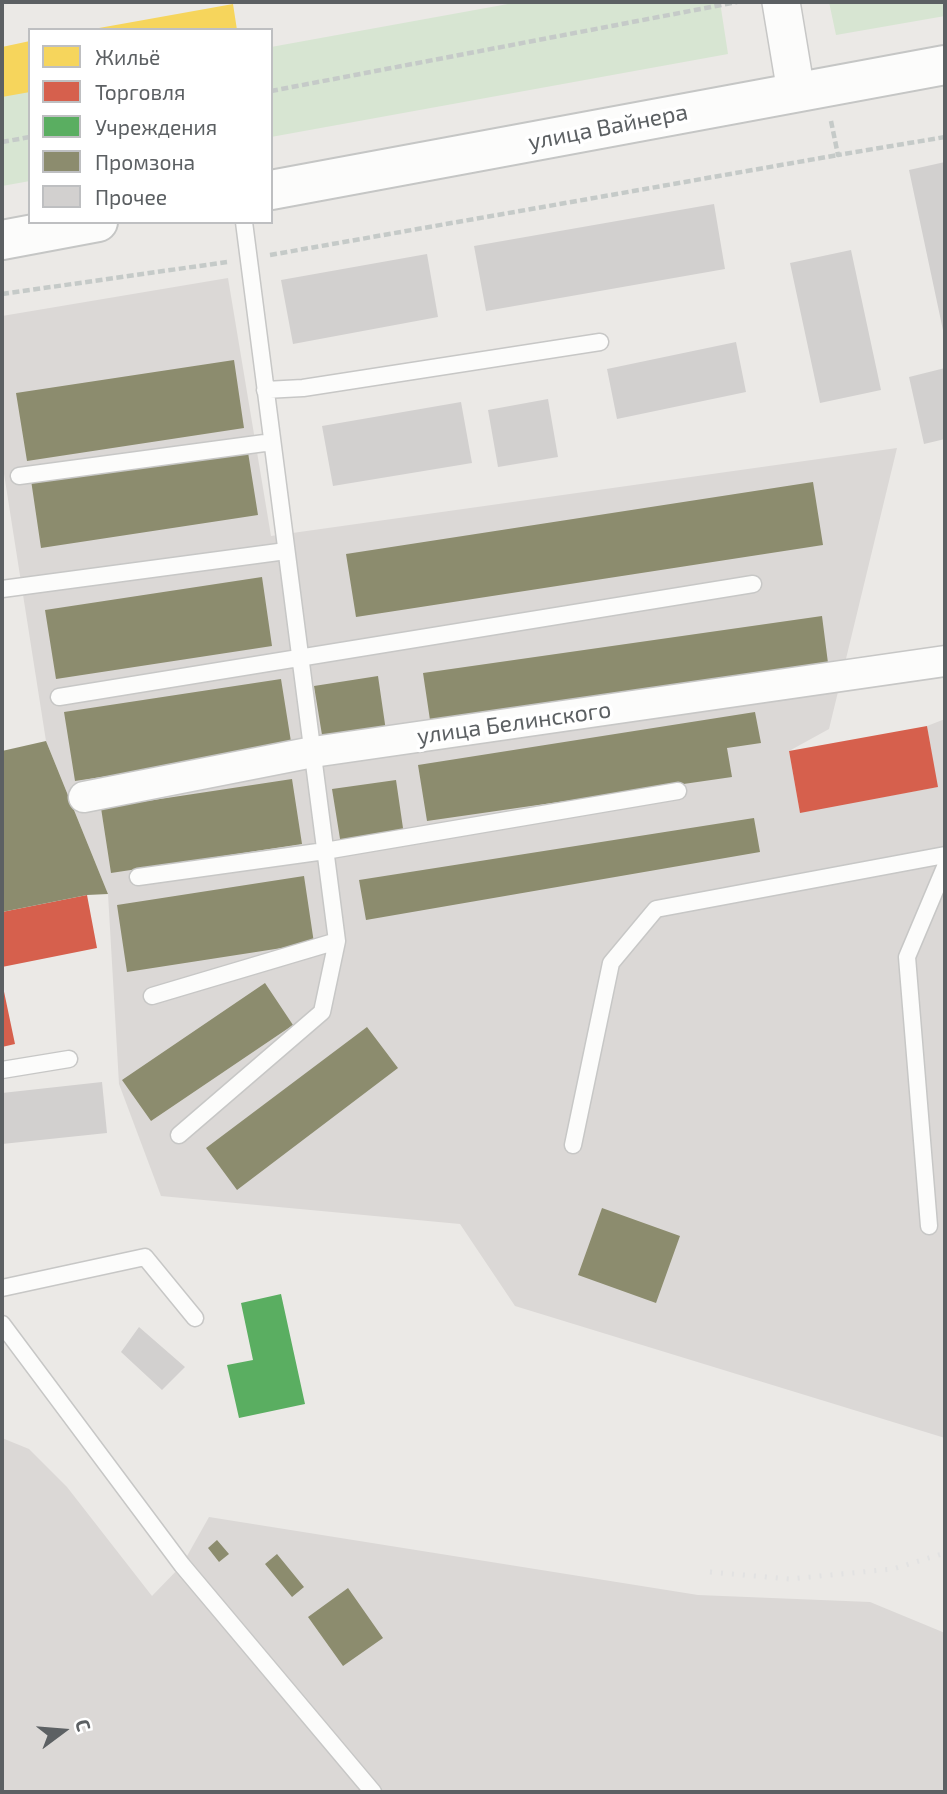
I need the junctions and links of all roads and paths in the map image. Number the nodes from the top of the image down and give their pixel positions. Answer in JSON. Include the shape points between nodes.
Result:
{"nodes":[{"id":1,"x":736,"y":2,"type":"edge"},
{"id":2,"x":781,"y":2,"type":"edge"},
{"id":3,"x":945,"y":65,"type":"edge"},
{"id":4,"x":273,"y":91,"type":"edge"},
{"id":5,"x":796,"y":92,"type":"junction"},
{"id":6,"x":28,"y":137,"type":"edge"},
{"id":7,"x":2,"y":142,"type":"edge"},
{"id":8,"x":838,"y":155,"type":"dead end"},
{"id":9,"x":273,"y":190,"type":"edge"},
{"id":10,"x":87,"y":224,"type":"edge"},
{"id":11,"x":244,"y":224,"type":"edge"},
{"id":12,"x":2,"y":240,"type":"edge"},
{"id":13,"x":248,"y":259,"type":"junction"},
{"id":14,"x":2,"y":294,"type":"edge"},
{"id":15,"x":600,"y":342,"type":"dead end"},
{"id":16,"x":265,"y":390,"type":"junction"},
{"id":17,"x":272,"y":442,"type":"junction"},
{"id":18,"x":19,"y":476,"type":"dead end"},
{"id":19,"x":286,"y":551,"type":"junction"},
{"id":20,"x":753,"y":584,"type":"dead end"},
{"id":21,"x":2,"y":589,"type":"edge"},
{"id":22,"x":300,"y":657,"type":"junction"},
{"id":23,"x":945,"y":661,"type":"edge"},
{"id":24,"x":59,"y":697,"type":"dead end"},
{"id":25,"x":313,"y":752,"type":"junction"},
{"id":26,"x":678,"y":791,"type":"dead end"},
{"id":27,"x":84,"y":797,"type":"dead end"},
{"id":28,"x":326,"y":851,"type":"junction"},
{"id":29,"x":945,"y":855,"type":"edge"},
{"id":30,"x":945,"y":867,"type":"edge"},
{"id":31,"x":138,"y":877,"type":"dead end"},
{"id":32,"x":337,"y":942,"type":"junction"},
{"id":33,"x":152,"y":996,"type":"dead end"},
{"id":34,"x":69,"y":1059,"type":"dead end"},
{"id":35,"x":2,"y":1070,"type":"edge"},
{"id":36,"x":179,"y":1135,"type":"dead end"},
{"id":37,"x":573,"y":1145,"type":"dead end"},
{"id":38,"x":929,"y":1226,"type":"dead end"},
{"id":39,"x":2,"y":1288,"type":"edge"},
{"id":40,"x":195,"y":1318,"type":"dead end"},
{"id":41,"x":2,"y":1324,"type":"edge"},
{"id":42,"x":373,"y":1792,"type":"edge"}],
"edges":[{"from":1,"to":4,"type":"path"},
{"from":2,"to":5,"type":"street"},
{"from":3,"to":5,"type":"main road","name":"улица Вайнера"},
{"from":5,"to":9,"type":"main road","name":"улица Вайнера"},
{"from":6,"to":7,"type":"path"},
{"from":8,"to":13,"type":"path"},
{"from":10,"to":12,"type":"main road"},
{"from":11,"to":13,"type":"lane"},
{"from":13,"to":14,"type":"path"},
{"from":13,"to":16,"type":"lane"},
{"from":15,"to":16,"type":"lane"},
{"from":16,"to":17,"type":"lane"},
{"from":17,"to":18,"type":"lane"},
{"from":17,"to":19,"type":"lane"},
{"from":19,"to":21,"type":"lane"},
{"from":19,"to":22,"type":"lane"},
{"from":20,"to":22,"type":"lane"},
{"from":22,"to":24,"type":"lane"},
{"from":22,"to":25,"type":"lane"},
{"from":23,"to":25,"type":"street","name":"улица Белинского"},
{"from":25,"to":27,"type":"street","name":"улица Белинского"},
{"from":25,"to":28,"type":"lane"},
{"from":26,"to":28,"type":"lane"},
{"from":28,"to":31,"type":"lane"},
{"from":28,"to":32,"type":"lane"},
{"from":29,"to":37,"type":"lane","via":[[656,909],[611,963]]},
{"from":30,"to":38,"type":"lane","via":[[907,957]]},
{"from":32,"to":33,"type":"lane"},
{"from":32,"to":36,"type":"lane","via":[[322,1012]]},
{"from":34,"to":35,"type":"lane"},
{"from":39,"to":40,"type":"lane","via":[[145,1257]]},
{"from":41,"to":42,"type":"lane","via":[[182,1565]]}]}
